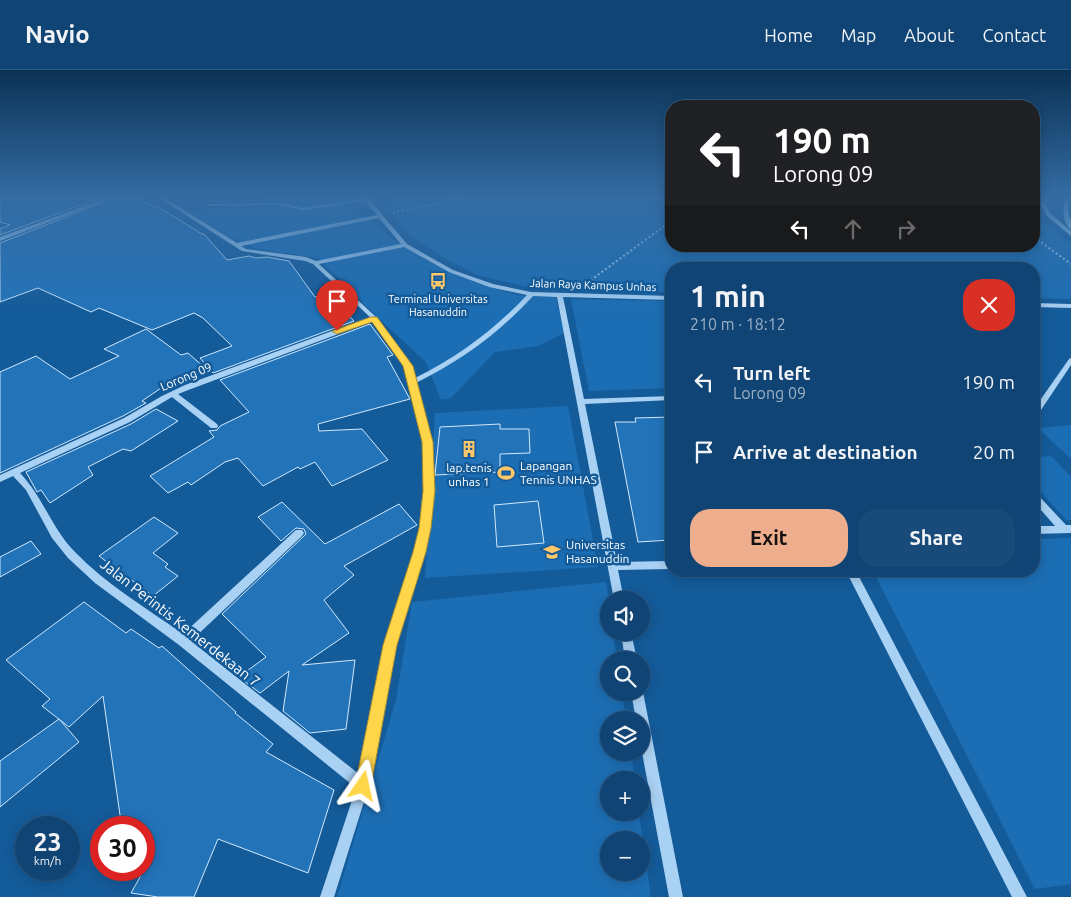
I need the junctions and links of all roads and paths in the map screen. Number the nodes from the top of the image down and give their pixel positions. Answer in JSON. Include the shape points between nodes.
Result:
{"nodes":[{"id":1,"x":222,"y":237,"type":"edge"},
{"id":2,"x":278,"y":237,"type":"edge"},
{"id":3,"x":398,"y":237,"type":"edge"},
{"id":4,"x":650,"y":237,"type":"edge"},
{"id":5,"x":1040,"y":241,"type":"edge"},
{"id":6,"x":235,"y":245,"type":"junction"},
{"id":7,"x":405,"y":245,"type":"junction"},
{"id":8,"x":315,"y":263,"type":"junction"},
{"id":9,"x":1071,"y":264,"type":"edge"},
{"id":10,"x":531,"y":294,"type":"junction"},
{"id":11,"x":560,"y":296,"type":"junction"},
{"id":12,"x":569,"y":296,"type":"junction"},
{"id":13,"x":665,"y":298,"type":"edge"},
{"id":14,"x":1040,"y":305,"type":"edge"},
{"id":15,"x":1071,"y":306,"type":"edge"},
{"id":16,"x":374,"y":318,"type":"junction"},
{"id":17,"x":1071,"y":360,"type":"edge"},
{"id":18,"x":412,"y":382,"type":"junction"},
{"id":19,"x":173,"y":394,"type":"junction"},
{"id":20,"x":665,"y":398,"type":"edge"},
{"id":21,"x":581,"y":402,"type":"junction"},
{"id":22,"x":1040,"y":405,"type":"edge"},
{"id":23,"x":214,"y":426,"type":"dead end"},
{"id":24,"x":15,"y":473,"type":"junction"},
{"id":25,"x":0,"y":480,"type":"edge"},
{"id":26,"x":1040,"y":502,"type":"edge"},
{"id":27,"x":1067,"y":529,"type":"edge"},
{"id":28,"x":1040,"y":530,"type":"edge"},
{"id":29,"x":299,"y":533,"type":"dead end"},
{"id":30,"x":665,"y":565,"type":"edge"},
{"id":31,"x":613,"y":566,"type":"junction"},
{"id":32,"x":854,"y":577,"type":"edge"},
{"id":33,"x":617,"y":591,"type":"edge"},
{"id":34,"x":184,"y":641,"type":"junction"},
{"id":35,"x":639,"y":701,"type":"edge"},
{"id":36,"x":363,"y":786,"type":"junction"},
{"id":37,"x":327,"y":897,"type":"edge"},
{"id":38,"x":676,"y":897,"type":"edge"},
{"id":39,"x":1020,"y":897,"type":"edge"}],
"edges":[{"from":1,"to":6,"type":"street"},
{"from":2,"to":6,"type":"street"},
{"from":3,"to":7,"type":"street","name":"Jalan Raya Kampus Unhas"},
{"from":4,"to":12,"type":"path"},
{"from":5,"to":9,"type":"path"},
{"from":6,"to":8,"type":"street","via":[[257,253]]},
{"from":7,"to":8,"type":"street"},
{"from":7,"to":10,"type":"street","name":"Jalan Raya Kampus Unhas","via":[[451,271],[491,286]]},
{"from":8,"to":16,"type":"street"},
{"from":10,"to":11,"type":"street","name":"Jalan Raya Kampus Unhas"},
{"from":10,"to":18,"type":"street","via":[[485,340]]},
{"from":11,"to":12,"type":"street","name":"Jalan Raya Kampus Unhas"},
{"from":11,"to":21,"type":"street"},
{"from":12,"to":13,"type":"street","name":"Jalan Raya Kampus Unhas"},
{"from":14,"to":15,"type":"street"},
{"from":16,"to":18,"type":"street","via":[[408,366]]},
{"from":16,"to":19,"type":"street","name":"Lorong 09"},
{"from":17,"to":22,"type":"street"},
{"from":18,"to":36,"type":"street","via":[[427,442],[429,491],[425,528],[390,645]]},
{"from":19,"to":23,"type":"street"},
{"from":19,"to":24,"type":"street","name":"Lorong 09","via":[[127,420]]},
{"from":20,"to":21,"type":"street"},
{"from":21,"to":31,"type":"street"},
{"from":24,"to":25,"type":"street"},
{"from":24,"to":34,"type":"street","name":"Jalan Perintis Kemerdekaan 7","via":[[29,488],[55,535],[71,555],[99,580]]},
{"from":26,"to":27,"type":"street"},
{"from":27,"to":28,"type":"street"},
{"from":29,"to":34,"type":"street"},
{"from":30,"to":31,"type":"street"},
{"from":31,"to":33,"type":"street"},
{"from":32,"to":39,"type":"street"},
{"from":34,"to":36,"type":"street","name":"Jalan Perintis Kemerdekaan 7"},
{"from":35,"to":38,"type":"street"},
{"from":36,"to":37,"type":"street"}]}
